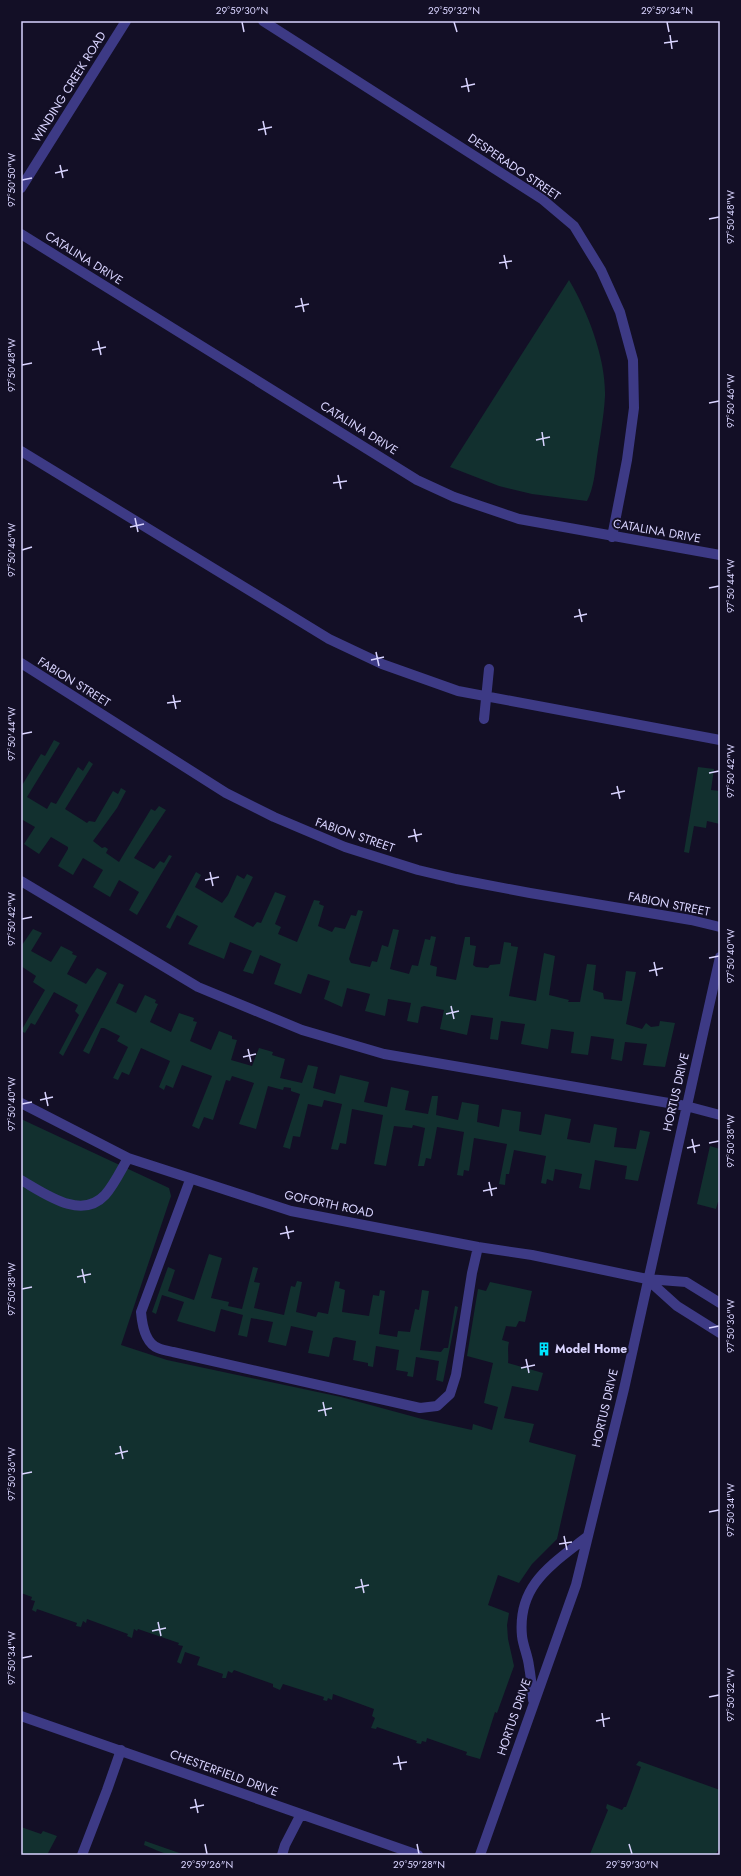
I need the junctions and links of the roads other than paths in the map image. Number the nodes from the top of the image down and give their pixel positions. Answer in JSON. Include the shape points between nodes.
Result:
{"nodes":[{"id":1,"x":126,"y":21,"type":"edge"},
{"id":2,"x":263,"y":21,"type":"edge"},
{"id":3,"x":21,"y":188,"type":"edge"},
{"id":4,"x":21,"y":234,"type":"edge"},
{"id":5,"x":21,"y":451,"type":"edge"},
{"id":6,"x":612,"y":537,"type":"junction"},
{"id":7,"x":720,"y":555,"type":"edge"},
{"id":8,"x":21,"y":663,"type":"edge"},
{"id":9,"x":490,"y":669,"type":"dead end"},
{"id":10,"x":488,"y":696,"type":"junction"},
{"id":11,"x":484,"y":720,"type":"dead end"},
{"id":12,"x":720,"y":740,"type":"edge"},
{"id":13,"x":21,"y":881,"type":"edge"},
{"id":14,"x":720,"y":927,"type":"edge"},
{"id":15,"x":720,"y":957,"type":"edge"},
{"id":16,"x":21,"y":1103,"type":"edge"},
{"id":17,"x":686,"y":1106,"type":"junction"},
{"id":18,"x":720,"y":1115,"type":"edge"},
{"id":19,"x":128,"y":1158,"type":"junction"},
{"id":20,"x":21,"y":1180,"type":"edge"},
{"id":21,"x":190,"y":1180,"type":"junction"},
{"id":22,"x":478,"y":1247,"type":"junction"},
{"id":23,"x":647,"y":1279,"type":"junction"},
{"id":24,"x":720,"y":1303,"type":"edge"},
{"id":25,"x":720,"y":1333,"type":"edge"},
{"id":26,"x":588,"y":1536,"type":"junction"},
{"id":27,"x":533,"y":1703,"type":"junction"},
{"id":28,"x":21,"y":1716,"type":"edge"},
{"id":29,"x":121,"y":1750,"type":"junction"},
{"id":30,"x":301,"y":1814,"type":"junction"},
{"id":31,"x":82,"y":1855,"type":"edge"},
{"id":32,"x":282,"y":1855,"type":"edge"},
{"id":33,"x":418,"y":1855,"type":"edge"},
{"id":34,"x":480,"y":1855,"type":"edge"}],
"edges":[{"from":1,"to":3,"type":"street","name":"WINDING CREEK ROAD"},
{"from":2,"to":6,"type":"street","name":"DESPERADO STREET","via":[[542,199],[574,226],[601,270],[620,312],[633,360],[634,408]]},
{"from":4,"to":6,"type":"street","name":"CATALINA DRIVE","via":[[418,480],[454,497],[519,519]]},
{"from":5,"to":10,"type":"street","via":[[329,639],[362,656],[420,679],[458,692]]},
{"from":6,"to":7,"type":"street","name":"CATALINA DRIVE"},
{"from":8,"to":14,"type":"street","name":"FABION STREET","via":[[226,793],[274,817],[346,847],[418,870]]},
{"from":9,"to":10,"type":"street"},
{"from":10,"to":11,"type":"street"},
{"from":10,"to":12,"type":"street"},
{"from":13,"to":17,"type":"street","via":[[198,987],[302,1030],[384,1054]]},
{"from":15,"to":17,"type":"street","name":"HORTUS DRIVE"},
{"from":16,"to":19,"type":"street","name":"GOFORTH ROAD"},
{"from":17,"to":18,"type":"street"},
{"from":17,"to":23,"type":"street","name":"HORTUS DRIVE"},
{"from":19,"to":20,"type":"street","via":[[105,1195],[96,1203],[85,1206],[63,1203]]},
{"from":19,"to":21,"type":"street","name":"GOFORTH ROAD"},
{"from":21,"to":22,"type":"street","name":"GOFORTH ROAD","via":[[291,1211]]},
{"from":21,"to":22,"type":"street","via":[[141,1312],[142,1325],[147,1337],[156,1348],[168,1351],[420,1408],[437,1406],[450,1394],[456,1375]]},
{"from":22,"to":23,"type":"street","name":"GOFORTH ROAD","via":[[532,1255]]},
{"from":23,"to":24,"type":"street","name":"GOFORTH ROAD","via":[[686,1282]]},
{"from":23,"to":25,"type":"street","via":[[677,1306]]},
{"from":23,"to":26,"type":"street","name":"HORTUS DRIVE","via":[[624,1389]]},
{"from":26,"to":27,"type":"street","name":"HORTUS DRIVE","via":[[576,1585]]},
{"from":26,"to":27,"type":"street","via":[[544,1570],[528,1594],[522,1616],[522,1637],[529,1665]]},
{"from":27,"to":34,"type":"street","name":"HORTUS DRIVE"},
{"from":28,"to":29,"type":"street","name":"CHESTERFIELD DRIVE"},
{"from":29,"to":30,"type":"street","name":"CHESTERFIELD DRIVE"},
{"from":29,"to":31,"type":"street"},
{"from":30,"to":32,"type":"street"},
{"from":30,"to":33,"type":"street","name":"CHESTERFIELD DRIVE"}]}
